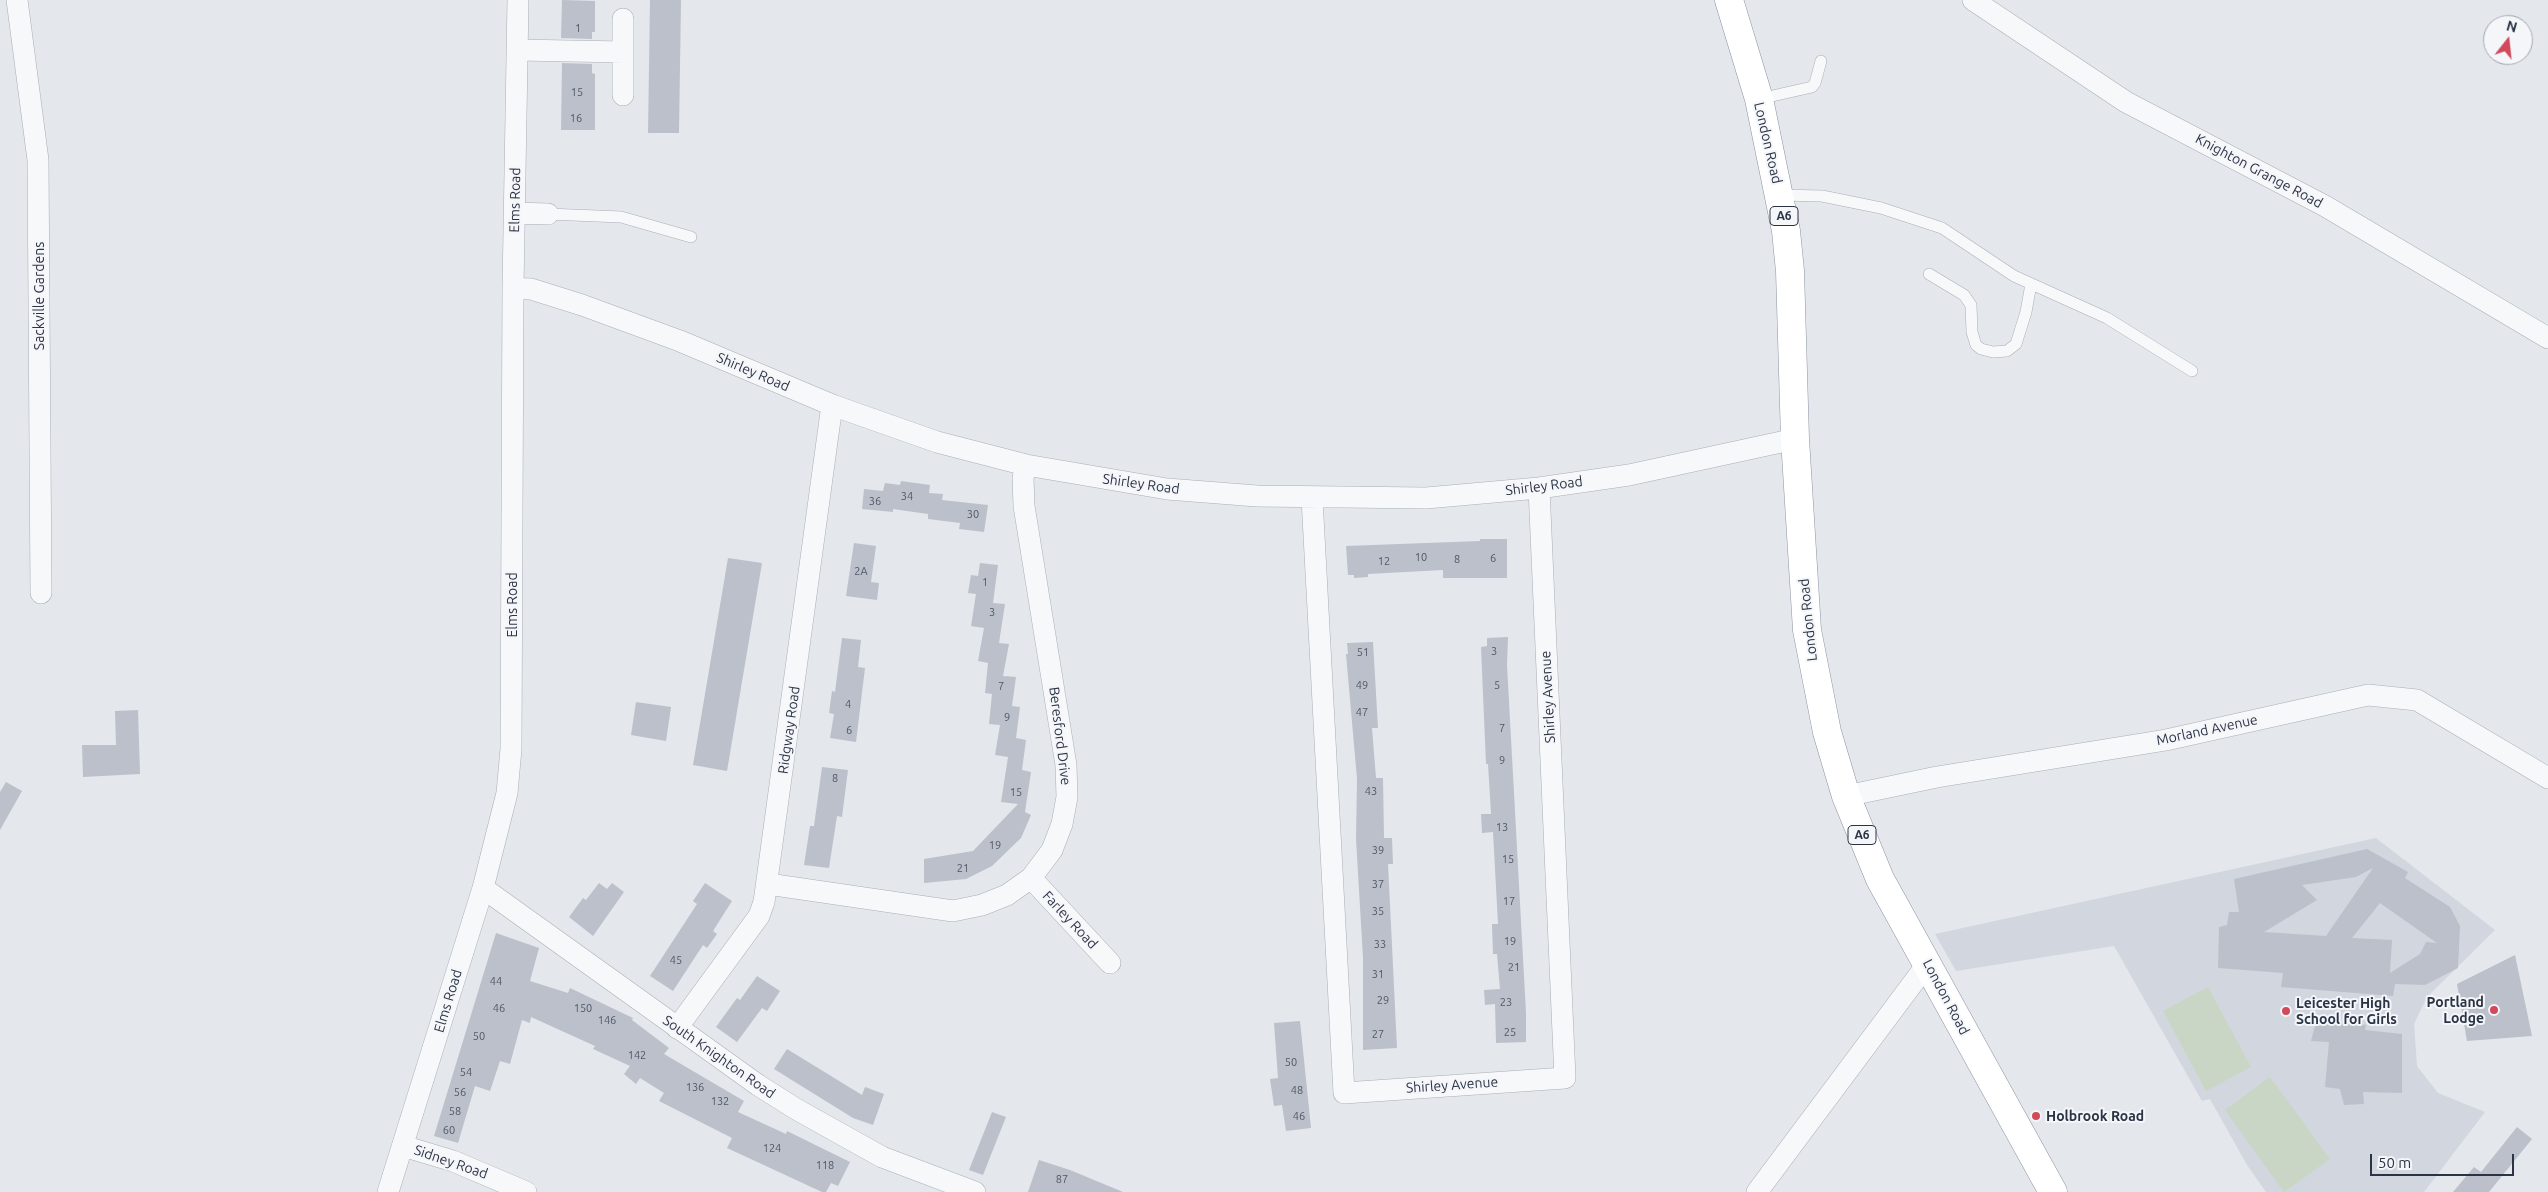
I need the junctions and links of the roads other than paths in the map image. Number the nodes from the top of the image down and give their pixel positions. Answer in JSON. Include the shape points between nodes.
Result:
{"nodes":[{"id":1,"x":17,"y":0,"type":"edge"},
{"id":2,"x":518,"y":0,"type":"edge"},
{"id":3,"x":1729,"y":0,"type":"edge"},
{"id":4,"x":1972,"y":0,"type":"edge"},
{"id":5,"x":623,"y":18,"type":"dead end"},
{"id":6,"x":517,"y":50,"type":"junction"},
{"id":7,"x":623,"y":52,"type":"junction"},
{"id":8,"x":1821,"y":61,"type":"dead end"},
{"id":9,"x":623,"y":95,"type":"dead end"},
{"id":10,"x":1759,"y":99,"type":"junction"},
{"id":11,"x":1780,"y":195,"type":"junction"},
{"id":12,"x":515,"y":213,"type":"junction"},
{"id":13,"x":548,"y":214,"type":"joint"},
{"id":14,"x":691,"y":237,"type":"dead end"},
{"id":15,"x":1929,"y":274,"type":"dead end"},
{"id":16,"x":2031,"y":284,"type":"junction"},
{"id":17,"x":513,"y":288,"type":"junction"},
{"id":18,"x":2548,"y":338,"type":"edge"},
{"id":19,"x":2192,"y":371,"type":"dead end"},
{"id":20,"x":832,"y":405,"type":"junction"},
{"id":21,"x":1795,"y":439,"type":"junction"},
{"id":22,"x":1026,"y":465,"type":"junction"},
{"id":23,"x":1539,"y":488,"type":"junction"},
{"id":24,"x":1312,"y":498,"type":"junction"},
{"id":25,"x":41,"y":593,"type":"dead end"},
{"id":26,"x":2548,"y":778,"type":"edge"},
{"id":27,"x":1846,"y":796,"type":"junction"},
{"id":28,"x":1031,"y":878,"type":"junction"},
{"id":29,"x":768,"y":884,"type":"junction"},
{"id":30,"x":483,"y":888,"type":"junction"},
{"id":31,"x":1110,"y":963,"type":"dead end"},
{"id":32,"x":1928,"y":963,"type":"junction"},
{"id":33,"x":677,"y":1028,"type":"junction"},
{"id":34,"x":403,"y":1146,"type":"junction"},
{"id":35,"x":388,"y":1192,"type":"edge"},
{"id":36,"x":526,"y":1192,"type":"edge"},
{"id":37,"x":975,"y":1192,"type":"edge"},
{"id":38,"x":1757,"y":1192,"type":"edge"},
{"id":39,"x":2053,"y":1192,"type":"edge"}],
"edges":[{"from":1,"to":25,"type":"street","name":"Sackville Gardens","via":[[38,160]]},
{"from":2,"to":6,"type":"street","name":"Elms Road"},
{"from":3,"to":10,"type":"highway","name":"London Road","number":"A6"},
{"from":4,"to":18,"type":"street","name":"Knighton Grange Road","via":[[2126,102],[2325,206]]},
{"from":5,"to":7,"type":"street"},
{"from":6,"to":7,"type":"street"},
{"from":6,"to":12,"type":"street","name":"Elms Road"},
{"from":7,"to":9,"type":"street"},
{"from":8,"to":10,"type":"lane","via":[[1812,87]]},
{"from":10,"to":11,"type":"highway","name":"London Road","number":"A6"},
{"from":11,"to":16,"type":"lane","via":[[1822,196],[1881,208],[1928,223],[1942,228]]},
{"from":11,"to":21,"type":"highway","name":"London Road","number":"A6","via":[[1790,271]]},
{"from":12,"to":13,"type":"street"},
{"from":12,"to":17,"type":"street","name":"Elms Road"},
{"from":13,"to":14,"type":"lane","via":[[621,217]]},
{"from":15,"to":16,"type":"lane","via":[[1964,295],[1971,305],[1976,345],[1993,352],[2007,351],[2016,344]]},
{"from":16,"to":19,"type":"lane","via":[[2107,318]]},
{"from":17,"to":20,"type":"street","name":"Shirley Road","via":[[582,305],[680,341]]},
{"from":17,"to":30,"type":"street","name":"Elms Road","via":[[511,749],[508,793]]},
{"from":20,"to":22,"type":"street","name":"Shirley Road","via":[[937,442]]},
{"from":20,"to":29,"type":"street","name":"Ridgway Road"},
{"from":21,"to":23,"type":"street","name":"Shirley Road","via":[[1629,474]]},
{"from":21,"to":27,"type":"highway","name":"London Road","number":"A6","via":[[1807,630],[1827,732]]},
{"from":22,"to":24,"type":"street","name":"Shirley Road","via":[[1167,489]]},
{"from":22,"to":28,"type":"street","name":"Beresford Drive","via":[[1024,506],[1066,765],[1067,797],[1062,824],[1052,850]]},
{"from":23,"to":24,"type":"street","name":"Shirley Road","via":[[1426,498]]},
{"from":23,"to":24,"type":"street","name":"Shirley Avenue","via":[[1565,1078],[1344,1093]]},
{"from":26,"to":27,"type":"street","name":"Morland Avenue","via":[[2418,700],[2368,695],[2166,740],[1937,777]]},
{"from":27,"to":32,"type":"highway","name":"London Road","number":"A6","via":[[1880,879]]},
{"from":28,"to":29,"type":"street","name":"Beresford Drive","via":[[1007,895],[953,911]]},
{"from":28,"to":31,"type":"street","name":"Farley Road"},
{"from":29,"to":33,"type":"street","name":"Ridgway Road","via":[[759,916]]},
{"from":30,"to":33,"type":"street","name":"South Knighton Road"},
{"from":30,"to":34,"type":"street","name":"Elms Road"},
{"from":32,"to":38,"type":"street"},
{"from":32,"to":39,"type":"highway","name":"London Road","number":"A6"},
{"from":33,"to":37,"type":"street","name":"South Knighton Road","via":[[758,1085],[840,1135],[882,1156]]},
{"from":34,"to":35,"type":"street","name":"Elms Road"},
{"from":34,"to":36,"type":"street","name":"Sidney Road","via":[[454,1161]]}]}
